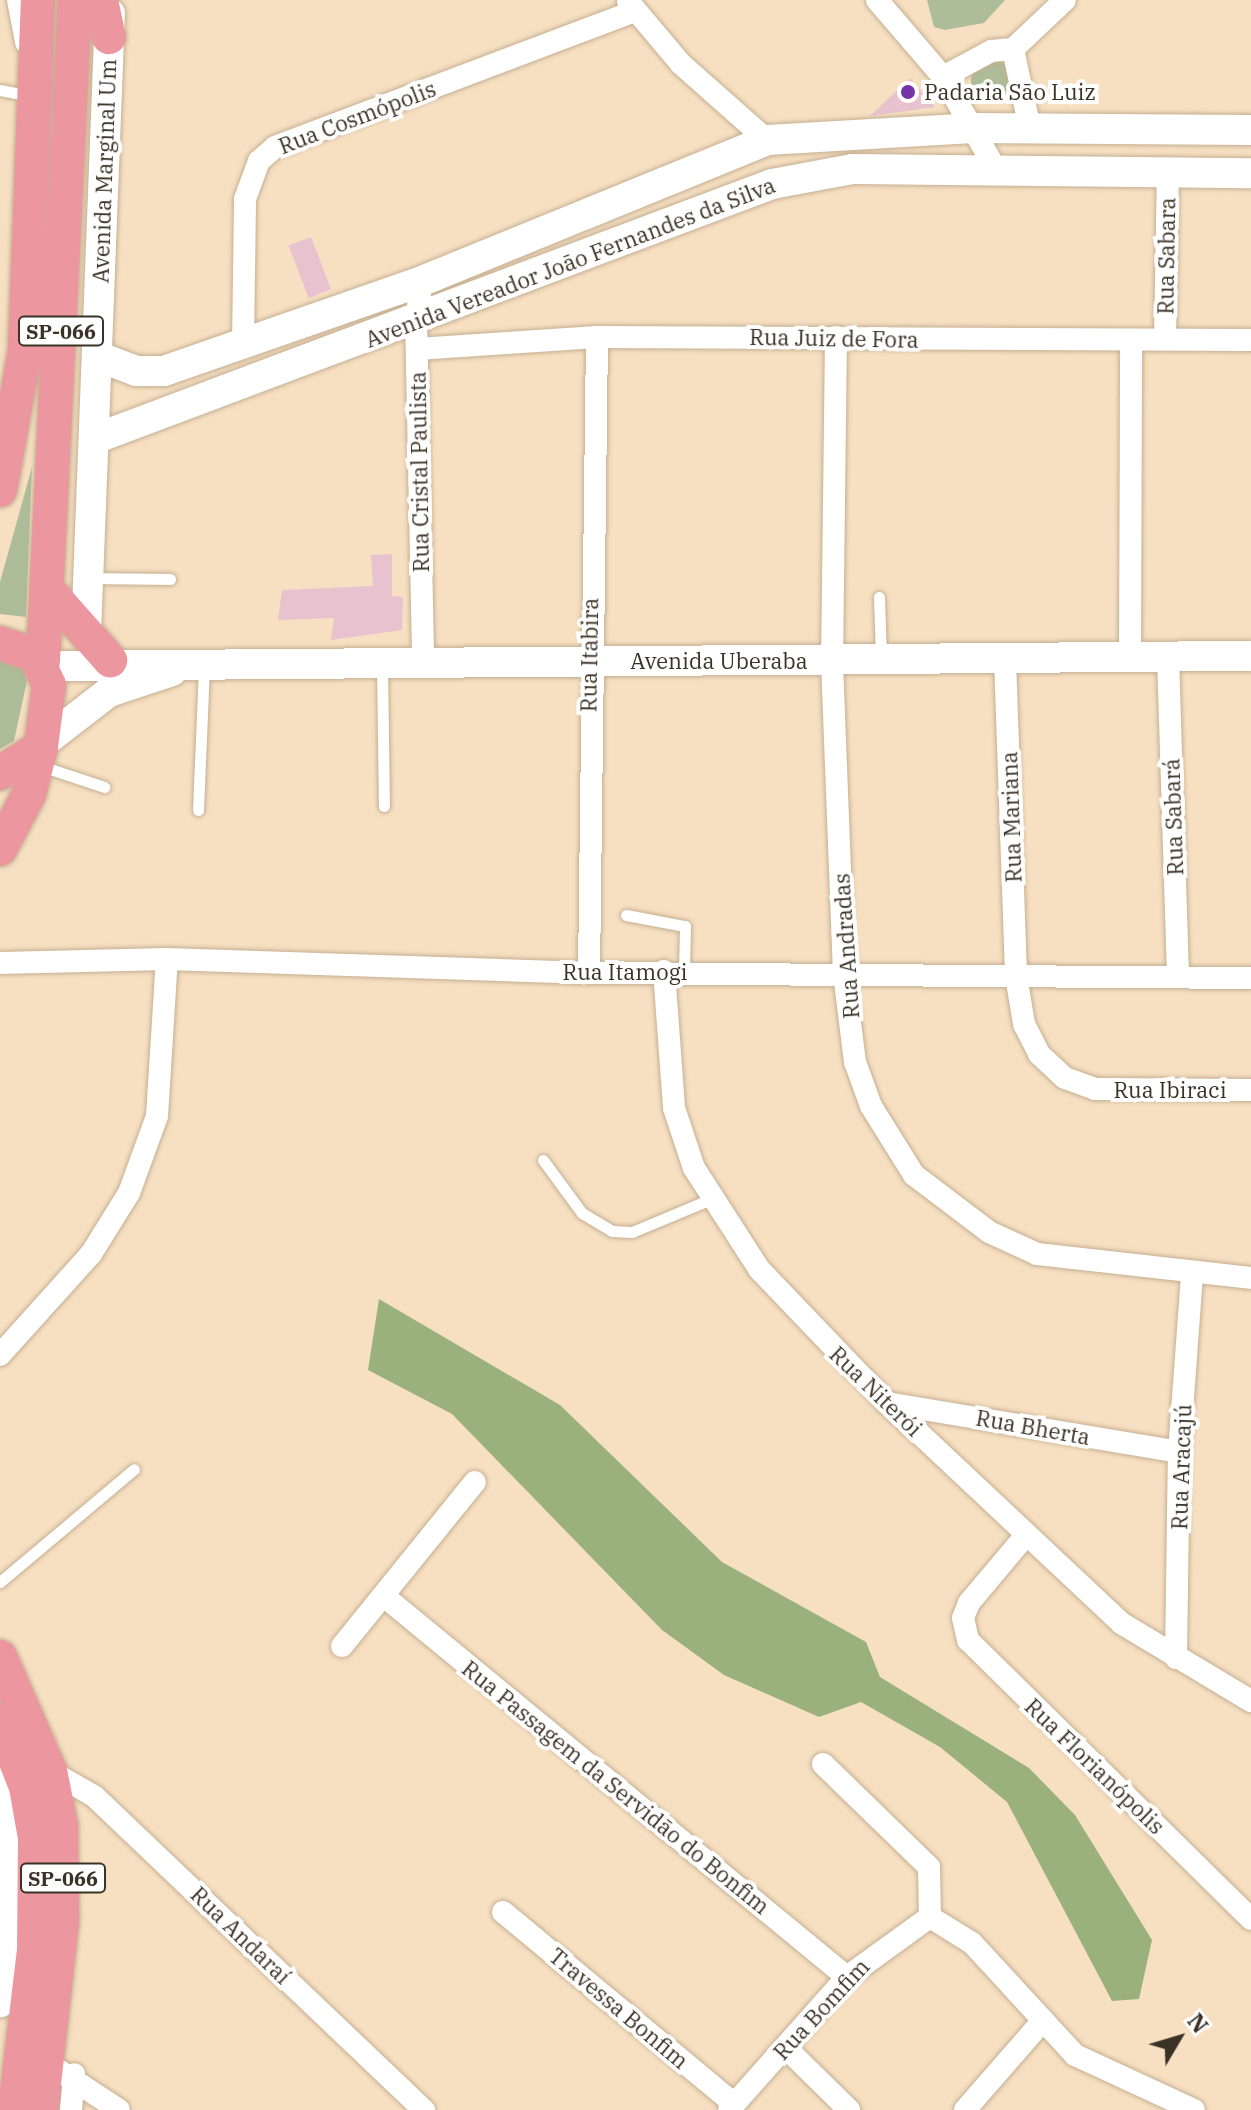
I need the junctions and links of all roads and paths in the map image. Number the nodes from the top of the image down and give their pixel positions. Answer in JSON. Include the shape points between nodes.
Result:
{"nodes":[{"id":1,"x":18,"y":0,"type":"edge"},
{"id":2,"x":38,"y":0,"type":"edge"},
{"id":3,"x":75,"y":0,"type":"edge"},
{"id":4,"x":101,"y":0,"type":"edge"},
{"id":5,"x":111,"y":0,"type":"edge"},
{"id":6,"x":1065,"y":0,"type":"edge"},
{"id":7,"x":891,"y":5,"type":"edge"},
{"id":8,"x":630,"y":6,"type":"edge"},
{"id":9,"x":109,"y":37,"type":"junction"},
{"id":10,"x":1013,"y":49,"type":"junction"},
{"id":11,"x":943,"y":77,"type":"junction"},
{"id":12,"x":0,"y":90,"type":"edge"},
{"id":13,"x":35,"y":91,"type":"junction"},
{"id":14,"x":973,"y":128,"type":"junction"},
{"id":15,"x":1030,"y":129,"type":"junction"},
{"id":16,"x":1251,"y":130,"type":"edge"},
{"id":17,"x":767,"y":140,"type":"junction"},
{"id":18,"x":994,"y":166,"type":"junction"},
{"id":19,"x":1168,"y":173,"type":"junction"},
{"id":20,"x":1251,"y":173,"type":"edge"},
{"id":21,"x":422,"y":281,"type":"junction"},
{"id":22,"x":416,"y":318,"type":"junction"},
{"id":23,"x":597,"y":337,"type":"junction"},
{"id":24,"x":836,"y":337,"type":"junction"},
{"id":25,"x":1165,"y":339,"type":"junction"},
{"id":26,"x":1251,"y":340,"type":"edge"},
{"id":27,"x":1131,"y":342,"type":"junction"},
{"id":28,"x":243,"y":345,"type":"junction"},
{"id":29,"x":417,"y":349,"type":"junction"},
{"id":30,"x":97,"y":356,"type":"junction"},
{"id":31,"x":11,"y":387,"type":"edge"},
{"id":32,"x":6,"y":418,"type":"edge"},
{"id":33,"x":97,"y":438,"type":"junction"},
{"id":34,"x":0,"y":490,"type":"edge"},
{"id":35,"x":87,"y":578,"type":"junction"},
{"id":36,"x":170,"y":579,"type":"dead end"},
{"id":37,"x":48,"y":590,"type":"junction"},
{"id":38,"x":879,"y":597,"type":"dead end"},
{"id":39,"x":86,"y":634,"type":"junction"},
{"id":40,"x":0,"y":643,"type":"edge"},
{"id":41,"x":1251,"y":656,"type":"edge"},
{"id":42,"x":1168,"y":657,"type":"junction"},
{"id":43,"x":1130,"y":658,"type":"junction"},
{"id":44,"x":1005,"y":659,"type":"junction"},
{"id":45,"x":110,"y":660,"type":"junction"},
{"id":46,"x":588,"y":660,"type":"junction"},
{"id":47,"x":881,"y":661,"type":"junction"},
{"id":48,"x":832,"y":662,"type":"junction"},
{"id":49,"x":44,"y":663,"type":"junction"},
{"id":50,"x":382,"y":664,"type":"junction"},
{"id":51,"x":423,"y":664,"type":"junction"},
{"id":52,"x":196,"y":667,"type":"junction"},
{"id":53,"x":41,"y":752,"type":"junction"},
{"id":54,"x":0,"y":773,"type":"edge"},
{"id":55,"x":104,"y":787,"type":"dead end"},
{"id":56,"x":384,"y":806,"type":"dead end"},
{"id":57,"x":198,"y":810,"type":"dead end"},
{"id":58,"x":0,"y":849,"type":"edge"},
{"id":59,"x":626,"y":915,"type":"dead end"},
{"id":60,"x":167,"y":959,"type":"junction"},
{"id":61,"x":0,"y":963,"type":"edge"},
{"id":62,"x":674,"y":971,"type":"junction"},
{"id":63,"x":589,"y":973,"type":"junction"},
{"id":64,"x":844,"y":974,"type":"junction"},
{"id":65,"x":1016,"y":976,"type":"junction"},
{"id":66,"x":1178,"y":977,"type":"junction"},
{"id":67,"x":1251,"y":978,"type":"edge"},
{"id":68,"x":1251,"y":1090,"type":"edge"},
{"id":69,"x":543,"y":1160,"type":"dead end"},
{"id":70,"x":711,"y":1199,"type":"junction"},
{"id":71,"x":1192,"y":1276,"type":"junction"},
{"id":72,"x":1251,"y":1278,"type":"edge"},
{"id":73,"x":0,"y":1355,"type":"edge"},
{"id":74,"x":887,"y":1403,"type":"junction"},
{"id":75,"x":1179,"y":1452,"type":"junction"},
{"id":76,"x":134,"y":1469,"type":"dead end"},
{"id":77,"x":475,"y":1482,"type":"dead end"},
{"id":78,"x":1026,"y":1535,"type":"junction"},
{"id":79,"x":0,"y":1582,"type":"edge"},
{"id":80,"x":385,"y":1597,"type":"junction"},
{"id":81,"x":342,"y":1646,"type":"dead end"},
{"id":82,"x":0,"y":1657,"type":"edge"},
{"id":83,"x":1176,"y":1658,"type":"junction"},
{"id":84,"x":1251,"y":1701,"type":"edge"},
{"id":85,"x":0,"y":1721,"type":"edge"},
{"id":86,"x":823,"y":1764,"type":"dead end"},
{"id":87,"x":50,"y":1771,"type":"junction"},
{"id":88,"x":0,"y":1783,"type":"edge"},
{"id":89,"x":503,"y":1912,"type":"dead end"},
{"id":90,"x":926,"y":1918,"type":"junction"},
{"id":91,"x":1251,"y":1919,"type":"edge"},
{"id":92,"x":847,"y":1977,"type":"junction"},
{"id":93,"x":0,"y":2002,"type":"edge"},
{"id":94,"x":1041,"y":2023,"type":"junction"},
{"id":95,"x":785,"y":2047,"type":"junction"},
{"id":96,"x":60,"y":2068,"type":"junction"},
{"id":97,"x":732,"y":2107,"type":"edge"},
{"id":98,"x":15,"y":2110,"type":"edge"},
{"id":99,"x":41,"y":2110,"type":"edge"},
{"id":100,"x":71,"y":2110,"type":"edge"},
{"id":101,"x":119,"y":2110,"type":"edge"},
{"id":102,"x":424,"y":2110,"type":"edge"},
{"id":103,"x":849,"y":2110,"type":"edge"},
{"id":104,"x":965,"y":2110,"type":"edge"},
{"id":105,"x":1194,"y":2110,"type":"edge"}],
"edges":[{"from":1,"to":13,"type":"street"},
{"from":2,"to":13,"type":"main road","number":"SP-066"},
{"from":3,"to":37,"type":"main road","number":"SP-066"},
{"from":4,"to":9,"type":"main road"},
{"from":5,"to":9,"type":"main road","name":"Avenida Marginal Um"},
{"from":6,"to":10,"type":"street"},
{"from":7,"to":11,"type":"street"},
{"from":8,"to":17,"type":"street"},
{"from":8,"to":28,"type":"street","name":"Rua Cosmópolis","via":[[275,147],[259,161],[245,199]]},
{"from":9,"to":30,"type":"main road","name":"Avenida Marginal Um"},
{"from":10,"to":11,"type":"street","via":[[991,51]]},
{"from":10,"to":15,"type":"street"},
{"from":11,"to":14,"type":"street"},
{"from":12,"to":13,"type":"lane"},
{"from":13,"to":31,"type":"main road","number":"SP-066"},
{"from":14,"to":15,"type":"main road","name":"Avenida Vereador João Fernandes da Silva"},
{"from":14,"to":17,"type":"main road","name":"Avenida Vereador João Fernandes da Silva"},
{"from":14,"to":18,"type":"street"},
{"from":15,"to":16,"type":"main road","name":"Avenida Vereador João Fernandes da Silva"},
{"from":17,"to":21,"type":"main road","name":"Avenida Vereador João Fernandes da Silva"},
{"from":18,"to":19,"type":"main road","name":"Avenida Vereador João Fernandes da Silva"},
{"from":18,"to":22,"type":"main road","name":"Avenida Vereador João Fernandes da Silva","via":[[853,169],[772,184]]},
{"from":19,"to":20,"type":"main road","name":"Avenida Vereador João Fernandes da Silva"},
{"from":19,"to":25,"type":"street","name":"Rua Sabara"},
{"from":21,"to":22,"type":"street","name":"Rua Cristal Paulista"},
{"from":21,"to":28,"type":"main road","name":"Avenida Vereador João Fernandes da Silva"},
{"from":22,"to":29,"type":"street","name":"Rua Cristal Paulista"},
{"from":22,"to":33,"type":"main road","name":"Avenida Vereador João Fernandes da Silva"},
{"from":23,"to":24,"type":"street","name":"Rua Juiz de Fora"},
{"from":23,"to":29,"type":"street","name":"Rua Juiz de Fora"},
{"from":23,"to":46,"type":"street","name":"Rua Itabira"},
{"from":24,"to":27,"type":"street","name":"Rua Juiz de Fora"},
{"from":24,"to":48,"type":"street","name":"Rua Andradas"},
{"from":25,"to":26,"type":"street","name":"Rua Juiz de Fora"},
{"from":25,"to":27,"type":"street","name":"Rua Juiz de Fora"},
{"from":27,"to":43,"type":"street"},
{"from":28,"to":30,"type":"main road","name":"Avenida Vereador João Fernandes da Silva","via":[[164,371],[136,371]]},
{"from":29,"to":51,"type":"street","name":"Rua Cristal Paulista"},
{"from":30,"to":33,"type":"main road","name":"Avenida Marginal Um"},
{"from":31,"to":32,"type":"main road","number":"SP-066"},
{"from":32,"to":34,"type":"main road","number":"SP-066"},
{"from":33,"to":35,"type":"main road","name":"Avenida Marginal Um"},
{"from":35,"to":36,"type":"lane"},
{"from":35,"to":39,"type":"main road","name":"Avenida Marginal Um"},
{"from":37,"to":39,"type":"main road"},
{"from":37,"to":49,"type":"main road","number":"SP-066"},
{"from":38,"to":47,"type":"lane"},
{"from":39,"to":45,"type":"main road"},
{"from":40,"to":49,"type":"main road"},
{"from":41,"to":42,"type":"main road","name":"Avenida Uberaba"},
{"from":42,"to":43,"type":"main road","name":"Avenida Uberaba"},
{"from":42,"to":66,"type":"street","name":"Rua Sabará"},
{"from":43,"to":44,"type":"main road","name":"Avenida Uberaba"},
{"from":44,"to":47,"type":"main road","name":"Avenida Uberaba"},
{"from":44,"to":65,"type":"street","name":"Rua Mariana"},
{"from":45,"to":49,"type":"main road","name":"Avenida Uberaba"},
{"from":45,"to":52,"type":"main road","name":"Avenida Uberaba"},
{"from":46,"to":48,"type":"main road","name":"Avenida Uberaba"},
{"from":46,"to":51,"type":"main road","name":"Avenida Uberaba"},
{"from":46,"to":63,"type":"street","name":"Rua Itabira"},
{"from":47,"to":48,"type":"main road","name":"Avenida Uberaba"},
{"from":48,"to":64,"type":"street","name":"Rua Andradas"},
{"from":49,"to":53,"type":"main road","number":"SP-066"},
{"from":50,"to":51,"type":"main road","name":"Avenida Uberaba"},
{"from":50,"to":52,"type":"main road","name":"Avenida Uberaba"},
{"from":50,"to":56,"type":"lane"},
{"from":52,"to":53,"type":"main road","name":"Avenida Uberaba","via":[[109,692]]},
{"from":52,"to":57,"type":"lane"},
{"from":53,"to":54,"type":"main road"},
{"from":53,"to":55,"type":"lane"},
{"from":53,"to":58,"type":"main road","number":"SP-066"},
{"from":59,"to":62,"type":"lane","via":[[676,919],[685,926]]},
{"from":60,"to":61,"type":"street","name":"Rua Itamogi"},
{"from":60,"to":63,"type":"street","name":"Rua Itamogi"},
{"from":60,"to":73,"type":"street","via":[[157,1116],[129,1193],[91,1254]]},
{"from":62,"to":63,"type":"street","name":"Rua Itamogi"},
{"from":62,"to":64,"type":"street","name":"Rua Itamogi"},
{"from":62,"to":70,"type":"street","name":"Rua Niterói","via":[[674,1108]]},
{"from":64,"to":65,"type":"street","name":"Rua Itamogi"},
{"from":64,"to":71,"type":"street","name":"Rua Andradas","via":[[855,1062],[871,1106],[894,1151],[952,1210],[1037,1254]]},
{"from":65,"to":66,"type":"street","name":"Rua Itamogi"},
{"from":65,"to":68,"type":"street","name":"Rua Ibiraci","via":[[1024,1024],[1039,1054],[1065,1078],[1149,1093]]},
{"from":66,"to":67,"type":"street","name":"Rua Itamogi"},
{"from":69,"to":70,"type":"lane","via":[[582,1213],[612,1231],[632,1232]]},
{"from":70,"to":74,"type":"street","name":"Rua Niterói","via":[[779,1292]]},
{"from":71,"to":72,"type":"street","name":"Rua Andradas"},
{"from":71,"to":75,"type":"street","name":"Rua Aracajú"},
{"from":74,"to":75,"type":"street","name":"Rua Bherta"},
{"from":74,"to":78,"type":"street","name":"Rua Niterói"},
{"from":75,"to":83,"type":"street","name":"Rua Aracajú"},
{"from":76,"to":79,"type":"lane"},
{"from":77,"to":80,"type":"street"},
{"from":78,"to":83,"type":"street","name":"Rua Niterói","via":[[1121,1623]]},
{"from":78,"to":91,"type":"street","name":"Rua Florianópolis","via":[[969,1603],[963,1628],[976,1650]]},
{"from":80,"to":81,"type":"street"},
{"from":80,"to":92,"type":"street","name":"Rua Passagem da Servidão do Bonfim"},
{"from":82,"to":87,"type":"main road","number":"SP-066"},
{"from":83,"to":84,"type":"street","name":"Rua Niterói"},
{"from":85,"to":98,"type":"main road","number":"SP-066","via":[[26,1787],[35,1838],[34,1950]]},
{"from":86,"to":90,"type":"street","via":[[929,1867]]},
{"from":87,"to":96,"type":"main road","number":"SP-066","via":[[61,1825]]},
{"from":87,"to":102,"type":"street","name":"Rua Andaraí","via":[[94,1796]]},
{"from":88,"to":93,"type":"main road","via":[[10,1823],[11,1903]]},
{"from":89,"to":97,"type":"street","name":"Travessa Bonfim"},
{"from":90,"to":92,"type":"street","name":"Rua Bomfim"},
{"from":90,"to":94,"type":"street","via":[[972,1943]]},
{"from":92,"to":95,"type":"street","name":"Rua Bomfim"},
{"from":94,"to":104,"type":"street"},
{"from":94,"to":105,"type":"street","via":[[1111,2077]]},
{"from":95,"to":97,"type":"street","name":"Rua Bomfim"},
{"from":95,"to":103,"type":"street"},
{"from":96,"to":99,"type":"main road","number":"SP-066"},
{"from":96,"to":100,"type":"street"},
{"from":96,"to":101,"type":"street"}]}
